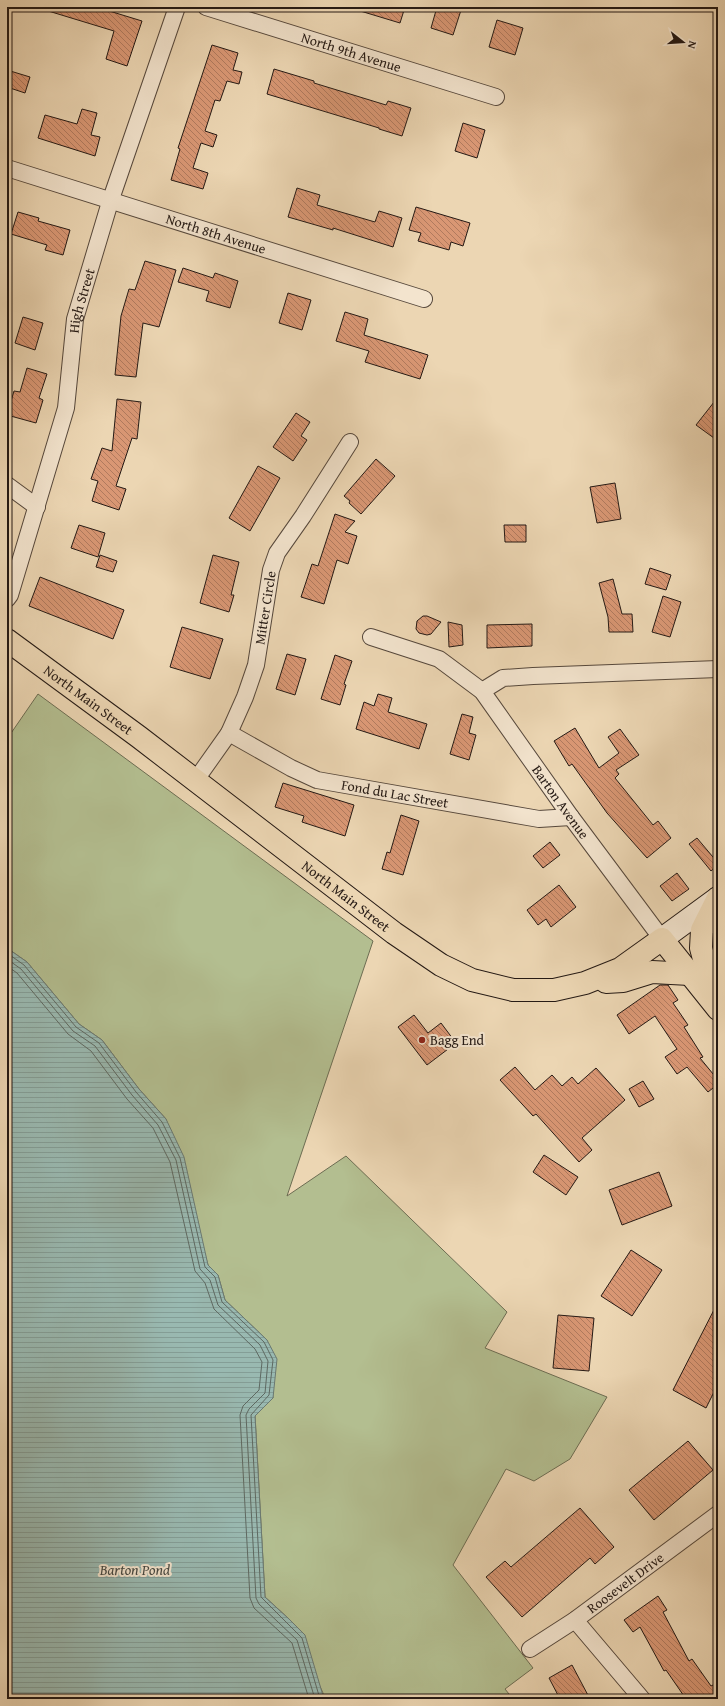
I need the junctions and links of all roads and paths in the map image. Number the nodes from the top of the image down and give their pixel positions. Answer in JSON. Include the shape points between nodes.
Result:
{"nodes":[{"id":1,"x":177,"y":7,"type":"edge"},
{"id":2,"x":206,"y":7,"type":"edge"},
{"id":3,"x":496,"y":97,"type":"dead end"},
{"id":4,"x":7,"y":168,"type":"edge"},
{"id":5,"x":110,"y":202,"type":"junction"},
{"id":6,"x":424,"y":299,"type":"dead end"},
{"id":7,"x":350,"y":442,"type":"dead end"},
{"id":8,"x":7,"y":485,"type":"edge"},
{"id":9,"x":37,"y":507,"type":"junction"},
{"id":10,"x":7,"y":598,"type":"edge"},
{"id":11,"x":372,"y":637,"type":"dead end"},
{"id":12,"x":7,"y":640,"type":"edge"},
{"id":13,"x":718,"y":669,"type":"edge"},
{"id":14,"x":482,"y":691,"type":"junction"},
{"id":15,"x":229,"y":733,"type":"junction"},
{"id":16,"x":195,"y":781,"type":"junction"},
{"id":17,"x":571,"y":817,"type":"junction"},
{"id":18,"x":718,"y":898,"type":"edge"},
{"id":19,"x":662,"y":939,"type":"junction"},
{"id":20,"x":690,"y":974,"type":"junction"},
{"id":21,"x":585,"y":983,"type":"junction"},
{"id":22,"x":717,"y":1008,"type":"edge"},
{"id":23,"x":718,"y":1514,"type":"edge"},
{"id":24,"x":575,"y":1620,"type":"junction"},
{"id":25,"x":530,"y":1649,"type":"dead end"},
{"id":26,"x":642,"y":1699,"type":"edge"}],
"edges":[{"from":1,"to":5,"type":"street","name":"High Street"},
{"from":2,"to":3,"type":"street","name":"North 9th Avenue"},
{"from":4,"to":5,"type":"street","name":"North 8th Avenue"},
{"from":5,"to":6,"type":"street","name":"North 8th Avenue"},
{"from":5,"to":9,"type":"street","name":"High Street","via":[[75,319],[66,408]]},
{"from":7,"to":15,"type":"street","name":"Mitter Circle","via":[[304,516],[277,553],[271,570],[256,665]]},
{"from":8,"to":9,"type":"street"},
{"from":9,"to":10,"type":"street","name":"High Street"},
{"from":11,"to":14,"type":"street","name":"Barton Avenue","via":[[439,660]]},
{"from":12,"to":16,"type":"main road","name":"North Main Street"},
{"from":13,"to":14,"type":"street","via":[[503,678]]},
{"from":14,"to":17,"type":"street","name":"Barton Avenue"},
{"from":15,"to":16,"type":"street","name":"Mitter Circle"},
{"from":15,"to":17,"type":"street","name":"Fond du Lac Street","via":[[317,780],[539,819]]},
{"from":16,"to":21,"type":"main road","name":"North Main Street","via":[[394,933],[441,965],[472,980],[513,990],[554,990]]},
{"from":17,"to":19,"type":"street","name":"Barton Avenue"},
{"from":18,"to":19,"type":"main road","name":"North Main Street"},
{"from":18,"to":22,"type":"main road","via":[[702,930],[701,948]]},
{"from":19,"to":20,"type":"main road","name":"Barton Avenue"},
{"from":19,"to":21,"type":"main road","name":"North Main Street","via":[[620,969]]},
{"from":20,"to":21,"type":"main road","via":[[652,972],[623,981]]},
{"from":20,"to":22,"type":"main road","name":"Barton Avenue"},
{"from":23,"to":24,"type":"street","name":"Roosevelt Drive"},
{"from":24,"to":25,"type":"street","name":"Roosevelt Drive"},
{"from":24,"to":26,"type":"street"}]}
